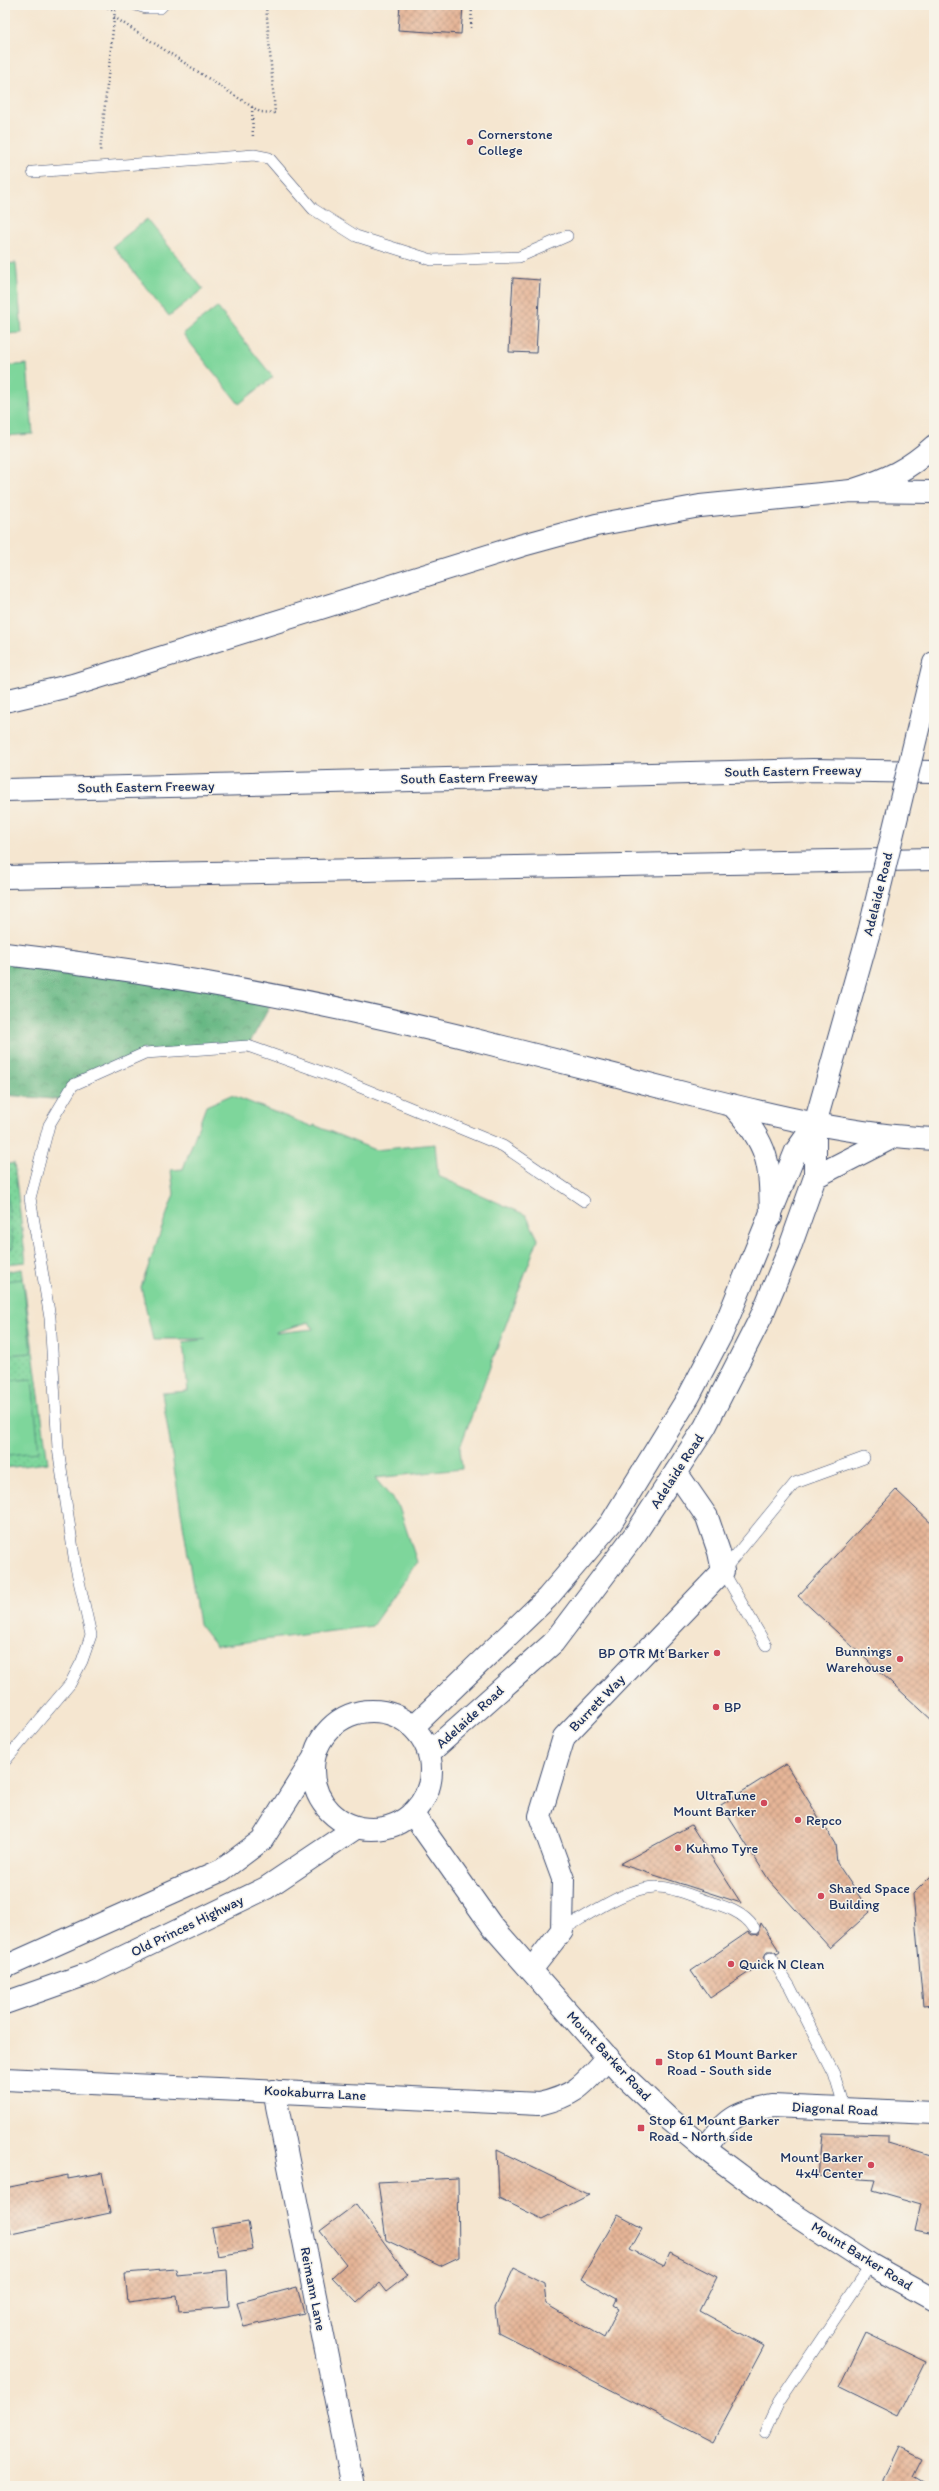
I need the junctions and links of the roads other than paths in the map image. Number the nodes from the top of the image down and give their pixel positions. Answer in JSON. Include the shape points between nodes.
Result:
{"nodes":[{"id":1,"x":136,"y":5,"type":"edge"},
{"id":2,"x":163,"y":5,"type":"edge"},
{"id":3,"x":33,"y":172,"type":"dead end"},
{"id":4,"x":567,"y":236,"type":"dead end"},
{"id":5,"x":934,"y":446,"type":"edge"},
{"id":6,"x":851,"y":491,"type":"junction"},
{"id":7,"x":934,"y":492,"type":"edge"},
{"id":8,"x":934,"y":663,"type":"edge"},
{"id":9,"x":5,"y":702,"type":"edge"},
{"id":10,"x":934,"y":772,"type":"edge"},
{"id":11,"x":5,"y":790,"type":"edge"},
{"id":12,"x":934,"y":859,"type":"edge"},
{"id":13,"x":5,"y":877,"type":"edge"},
{"id":14,"x":5,"y":954,"type":"edge"},
{"id":15,"x":732,"y":1105,"type":"junction"},
{"id":16,"x":816,"y":1124,"type":"junction"},
{"id":17,"x":893,"y":1137,"type":"junction"},
{"id":18,"x":934,"y":1139,"type":"edge"},
{"id":19,"x":815,"y":1176,"type":"junction"},
{"id":20,"x":584,"y":1201,"type":"dead end"},
{"id":21,"x":771,"y":1217,"type":"junction"},
{"id":22,"x":864,"y":1458,"type":"dead end"},
{"id":23,"x":676,"y":1472,"type":"junction"},
{"id":24,"x":723,"y":1571,"type":"junction"},
{"id":25,"x":766,"y":1644,"type":"dead end"},
{"id":26,"x":413,"y":1727,"type":"junction"},
{"id":27,"x":429,"y":1754,"type":"junction"},
{"id":28,"x":314,"y":1758,"type":"junction"},
{"id":29,"x":5,"y":1761,"type":"edge"},
{"id":30,"x":412,"y":1814,"type":"junction"},
{"id":31,"x":358,"y":1827,"type":"junction"},
{"id":32,"x":754,"y":1928,"type":"dead end"},
{"id":33,"x":562,"y":1930,"type":"junction"},
{"id":34,"x":772,"y":1958,"type":"dead end"},
{"id":35,"x":5,"y":1967,"type":"edge"},
{"id":36,"x":531,"y":1970,"type":"junction"},
{"id":37,"x":5,"y":2003,"type":"edge"},
{"id":38,"x":608,"y":2057,"type":"junction"},
{"id":39,"x":5,"y":2079,"type":"edge"},
{"id":40,"x":274,"y":2091,"type":"junction"},
{"id":41,"x":845,"y":2110,"type":"junction"},
{"id":42,"x":934,"y":2113,"type":"edge"},
{"id":43,"x":705,"y":2149,"type":"junction"},
{"id":44,"x":871,"y":2265,"type":"junction"},
{"id":45,"x":934,"y":2300,"type":"edge"},
{"id":46,"x":765,"y":2432,"type":"dead end"},
{"id":47,"x":353,"y":2486,"type":"edge"}],
"edges":[{"from":1,"to":2,"type":"lane","via":[[160,8]]},
{"from":3,"to":4,"type":"lane","via":[[254,155],[269,158],[314,208],[356,236],[432,260],[519,257]]},
{"from":5,"to":6,"type":"main road","via":[[917,462],[891,478]]},
{"from":6,"to":7,"type":"main road"},
{"from":6,"to":9,"type":"main road","via":[[700,506],[596,525],[523,545],[73,685]]},
{"from":8,"to":16,"type":"main road","name":"Adelaide Road","bridge":true,"via":[[869,932]]},
{"from":10,"to":11,"type":"main road","name":"South Eastern Freeway","via":[[813,770]]},
{"from":12,"to":13,"type":"main road"},
{"from":14,"to":15,"type":"main road","via":[[181,977],[276,994],[506,1047]]},
{"from":15,"to":16,"type":"main road"},
{"from":15,"to":21,"type":"main road","via":[[757,1134],[764,1149],[770,1168]]},
{"from":16,"to":17,"type":"main road"},
{"from":16,"to":19,"type":"main road","name":"Adelaide Road"},
{"from":16,"to":21,"type":"main road","name":"Adelaide Road","via":[[796,1151]]},
{"from":17,"to":18,"type":"main road"},
{"from":17,"to":19,"type":"main road"},
{"from":19,"to":23,"type":"main road","name":"Adelaide Road","via":[[789,1250],[761,1317],[717,1407]]},
{"from":20,"to":29,"type":"lane","via":[[503,1146],[338,1078],[248,1046],[145,1053],[74,1085],[49,1125],[30,1198],[50,1318],[58,1448],[75,1563],[91,1634],[82,1661],[70,1684]]},
{"from":21,"to":26,"type":"main road","name":"Adelaide Road","via":[[722,1333],[689,1396],[611,1522],[547,1598]]},
{"from":22,"to":24,"type":"lane","name":"Burrett Way","via":[[795,1483]]},
{"from":23,"to":24,"type":"main road","via":[[707,1517]]},
{"from":23,"to":27,"type":"main road","name":"Adelaide Road","via":[[636,1533],[553,1644]]},
{"from":24,"to":25,"type":"lane"},
{"from":24,"to":33,"type":"main road","name":"Burrett Way","via":[[564,1737],[540,1816],[563,1879]]},
{"from":26,"to":27,"type":"main road"},
{"from":26,"to":28,"type":"main road","via":[[398,1716],[381,1711],[351,1715],[331,1727],[320,1741]]},
{"from":27,"to":30,"type":"main road","via":[[429,1786],[423,1801]]},
{"from":28,"to":31,"type":"main road","via":[[313,1776],[324,1803],[341,1820]]},
{"from":28,"to":35,"type":"main road","via":[[262,1840],[222,1870]]},
{"from":30,"to":31,"type":"main road","via":[[396,1824],[377,1829]]},
{"from":30,"to":36,"type":"main road","name":"Mount Barker Road","via":[[492,1926]]},
{"from":31,"to":37,"type":"main road","name":"Old Princes Highway","via":[[266,1888],[90,1973]]},
{"from":32,"to":33,"type":"lane","via":[[748,1920],[730,1909],[657,1887],[622,1897]]},
{"from":33,"to":36,"type":"main road"},
{"from":34,"to":41,"type":"lane","via":[[790,1987],[834,2074]]},
{"from":36,"to":38,"type":"main road","name":"Mount Barker Road"},
{"from":38,"to":40,"type":"main road","name":"Kookaburra Lane","via":[[581,2088],[556,2100],[539,2104]]},
{"from":38,"to":43,"type":"main road","name":"Mount Barker Road","via":[[647,2098]]},
{"from":39,"to":40,"type":"main road","name":"Kookaburra Lane"},
{"from":40,"to":47,"type":"main road","name":"Reimann Lane"},
{"from":41,"to":42,"type":"main road","name":"Diagonal Road"},
{"from":41,"to":43,"type":"main road","name":"Diagonal Road","via":[[772,2106],[748,2110],[731,2119],[717,2132]]},
{"from":43,"to":44,"type":"main road","name":"Mount Barker Road","via":[[787,2210]]},
{"from":44,"to":45,"type":"main road","name":"Mount Barker Road"},
{"from":44,"to":46,"type":"lane","via":[[779,2402]]}]}
